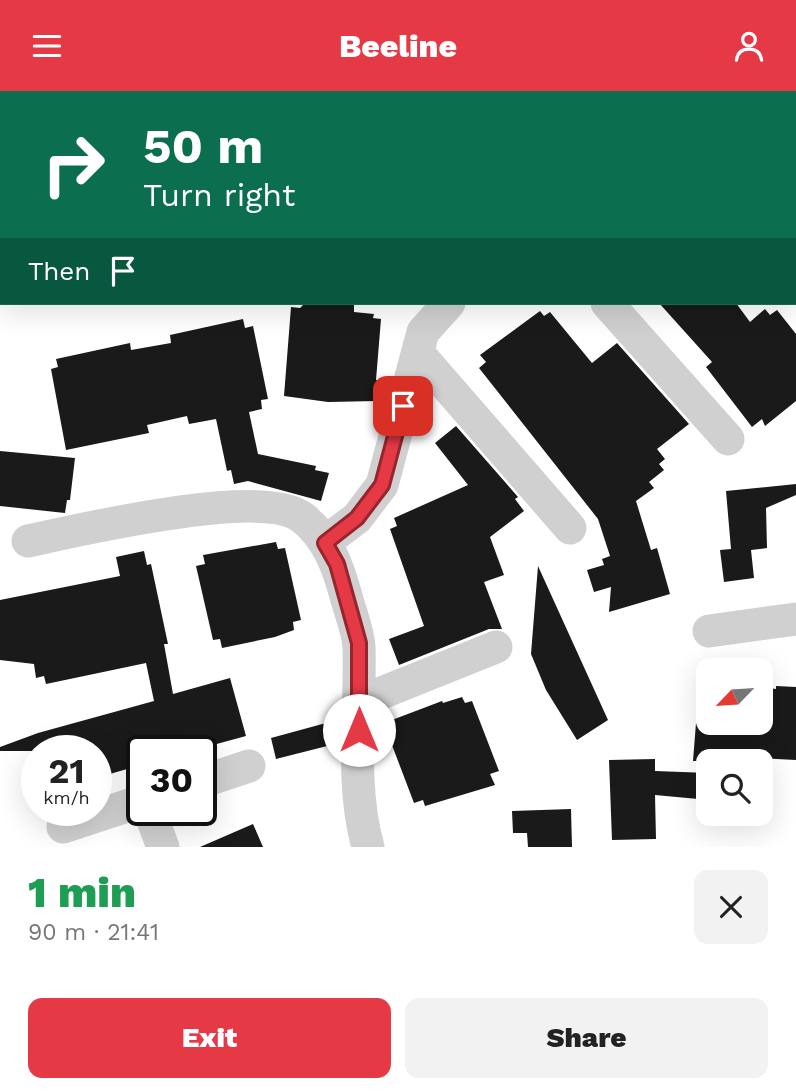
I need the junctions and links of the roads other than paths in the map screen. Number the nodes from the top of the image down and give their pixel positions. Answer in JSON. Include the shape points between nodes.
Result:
{"nodes":[{"id":1,"x":447,"y":305,"type":"edge"},
{"id":2,"x":609,"y":305,"type":"edge"},
{"id":3,"x":418,"y":353,"type":"junction"},
{"id":4,"x":729,"y":439,"type":"dead end"},
{"id":5,"x":570,"y":528,"type":"dead end"},
{"id":6,"x":28,"y":541,"type":"dead end"},
{"id":7,"x":325,"y":543,"type":"junction"},
{"id":8,"x":796,"y":619,"type":"edge"},
{"id":9,"x":709,"y":631,"type":"dead end"},
{"id":10,"x":496,"y":647,"type":"dead end"},
{"id":11,"x":359,"y":702,"type":"junction"},
{"id":12,"x":250,"y":766,"type":"dead end"},
{"id":13,"x":217,"y":777,"type":"edge"},
{"id":14,"x":126,"y":806,"type":"edge"},
{"id":15,"x":155,"y":826,"type":"edge"},
{"id":16,"x":63,"y":827,"type":"dead end"},
{"id":17,"x":163,"y":847,"type":"edge"},
{"id":18,"x":368,"y":847,"type":"edge"}],
"edges":[{"from":1,"to":3,"type":"street","via":[[423,332]]},
{"from":2,"to":4,"type":"street"},
{"from":3,"to":5,"type":"street"},
{"from":3,"to":7,"type":"street","via":[[382,485],[357,518]]},
{"from":6,"to":7,"type":"street","via":[[140,517],[262,505],[302,516]]},
{"from":7,"to":11,"type":"street","via":[[337,564],[359,643]]},
{"from":8,"to":9,"type":"street"},
{"from":10,"to":11,"type":"street"},
{"from":11,"to":18,"type":"street","via":[[359,813]]},
{"from":12,"to":13,"type":"street"},
{"from":14,"to":16,"type":"street"},
{"from":15,"to":17,"type":"street"}]}
